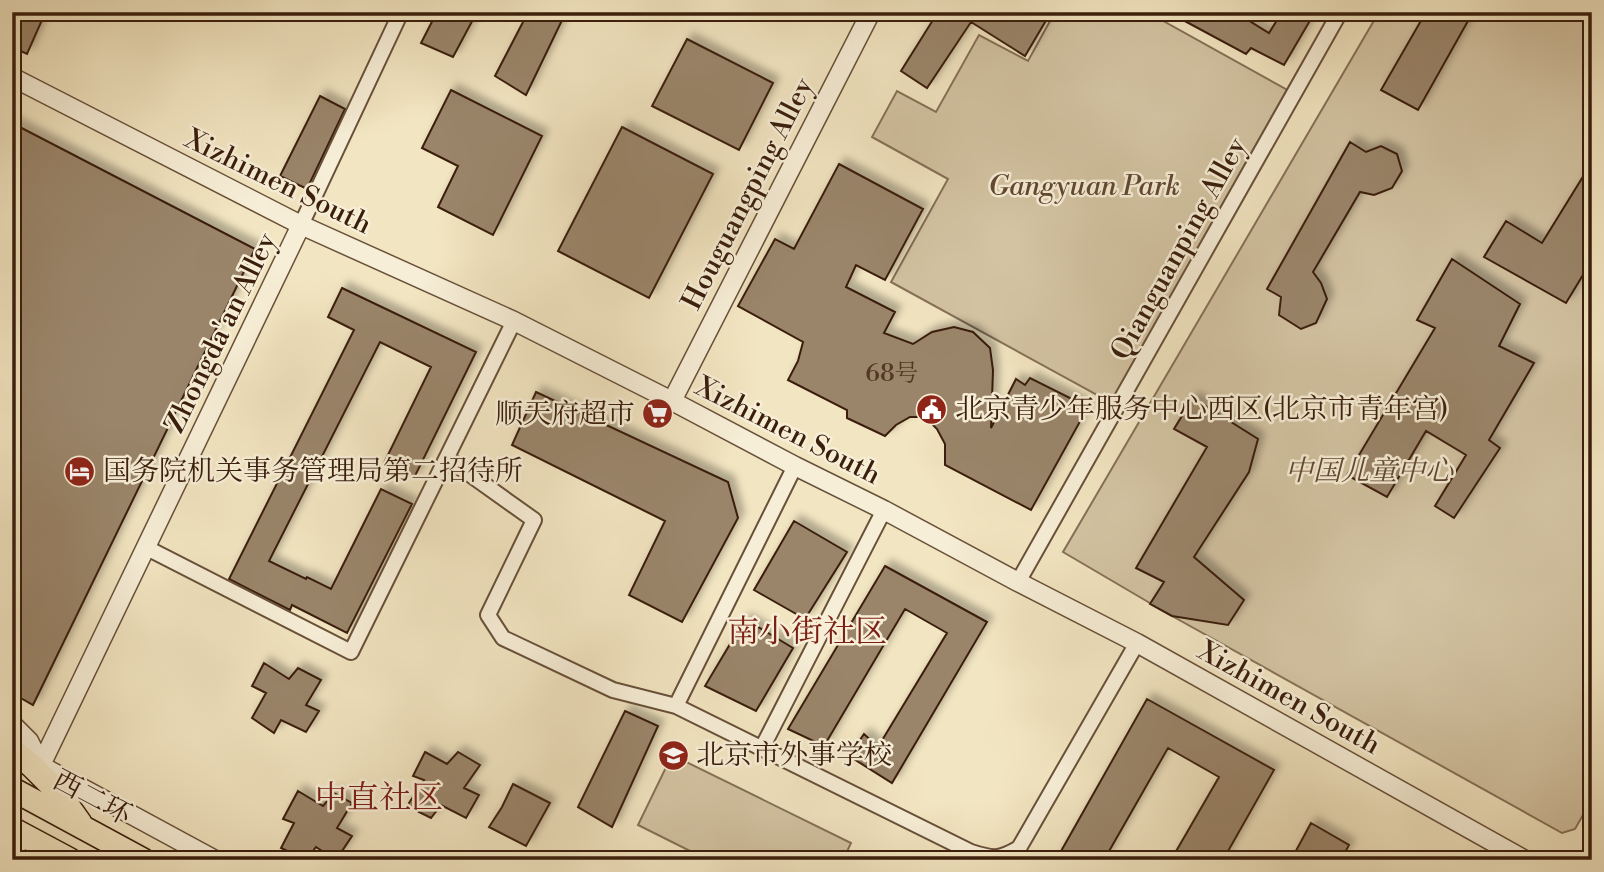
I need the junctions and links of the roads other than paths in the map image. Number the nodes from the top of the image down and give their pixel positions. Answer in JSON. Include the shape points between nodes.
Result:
{"nodes":[{"id":1,"x":401,"y":12,"type":"edge"},
{"id":2,"x":872,"y":12,"type":"edge"},
{"id":3,"x":1340,"y":12,"type":"edge"},
{"id":4,"x":12,"y":77,"type":"edge"},
{"id":5,"x":301,"y":225,"type":"junction"},
{"id":6,"x":514,"y":320,"type":"junction"},
{"id":7,"x":672,"y":401,"type":"junction"},
{"id":8,"x":447,"y":458,"type":"junction"},
{"id":9,"x":795,"y":466,"type":"junction"},
{"id":10,"x":884,"y":510,"type":"junction"},
{"id":11,"x":147,"y":548,"type":"junction"},
{"id":12,"x":1018,"y":582,"type":"junction"},
{"id":13,"x":1137,"y":643,"type":"junction"},
{"id":14,"x":677,"y":705,"type":"junction"},
{"id":15,"x":12,"y":723,"type":"edge"},
{"id":16,"x":762,"y":748,"type":"junction"},
{"id":17,"x":12,"y":750,"type":"edge"},
{"id":18,"x":44,"y":774,"type":"junction"},
{"id":19,"x":12,"y":789,"type":"edge"},
{"id":20,"x":12,"y":830,"type":"edge"},
{"id":21,"x":91,"y":831,"type":"junction"},
{"id":22,"x":12,"y":852,"type":"edge"},
{"id":23,"x":969,"y":856,"type":"edge"},
{"id":24,"x":19,"y":860,"type":"edge"},
{"id":25,"x":70,"y":860,"type":"edge"},
{"id":26,"x":143,"y":860,"type":"edge"},
{"id":27,"x":215,"y":860,"type":"edge"},
{"id":28,"x":1525,"y":860,"type":"edge"}],
"edges":[{"from":1,"to":5,"type":"street"},
{"from":2,"to":7,"type":"street","name":"Houguangping Alley"},
{"from":3,"to":12,"type":"street","name":"Qianguanping Alley"},
{"from":4,"to":5,"type":"street","name":"Xizhimen South"},
{"from":5,"to":6,"type":"street","name":"Xizhimen South"},
{"from":5,"to":11,"type":"street","name":"Zhongda'an Alley"},
{"from":6,"to":7,"type":"street","name":"Xizhimen South"},
{"from":6,"to":8,"type":"street"},
{"from":7,"to":9,"type":"street","name":"Xizhimen South"},
{"from":8,"to":11,"type":"street","via":[[351,652]]},
{"from":8,"to":14,"type":"street","via":[[534,520],[488,615],[503,638],[612,690]]},
{"from":9,"to":10,"type":"street","name":"Xizhimen South"},
{"from":9,"to":14,"type":"street"},
{"from":10,"to":12,"type":"street","name":"Xizhimen South"},
{"from":10,"to":16,"type":"street"},
{"from":11,"to":18,"type":"street","name":"Zhongda'an Alley"},
{"from":12,"to":13,"type":"street","name":"Xizhimen South"},
{"from":13,"to":23,"type":"street","via":[[1019,848],[992,859]]},
{"from":13,"to":28,"type":"street","name":"Xizhimen South"},
{"from":14,"to":16,"type":"street"},
{"from":15,"to":18,"type":"street","via":[[29,741]]},
{"from":16,"to":23,"type":"street"},
{"from":17,"to":18,"type":"highway"},
{"from":18,"to":21,"type":"highway","via":[[79,823]]},
{"from":18,"to":27,"type":"street"},
{"from":19,"to":21,"type":"highway","name":"西二环"},
{"from":20,"to":25,"type":"highway"},
{"from":21,"to":26,"type":"highway","name":"西二环"},
{"from":22,"to":24,"type":"highway"}]}
